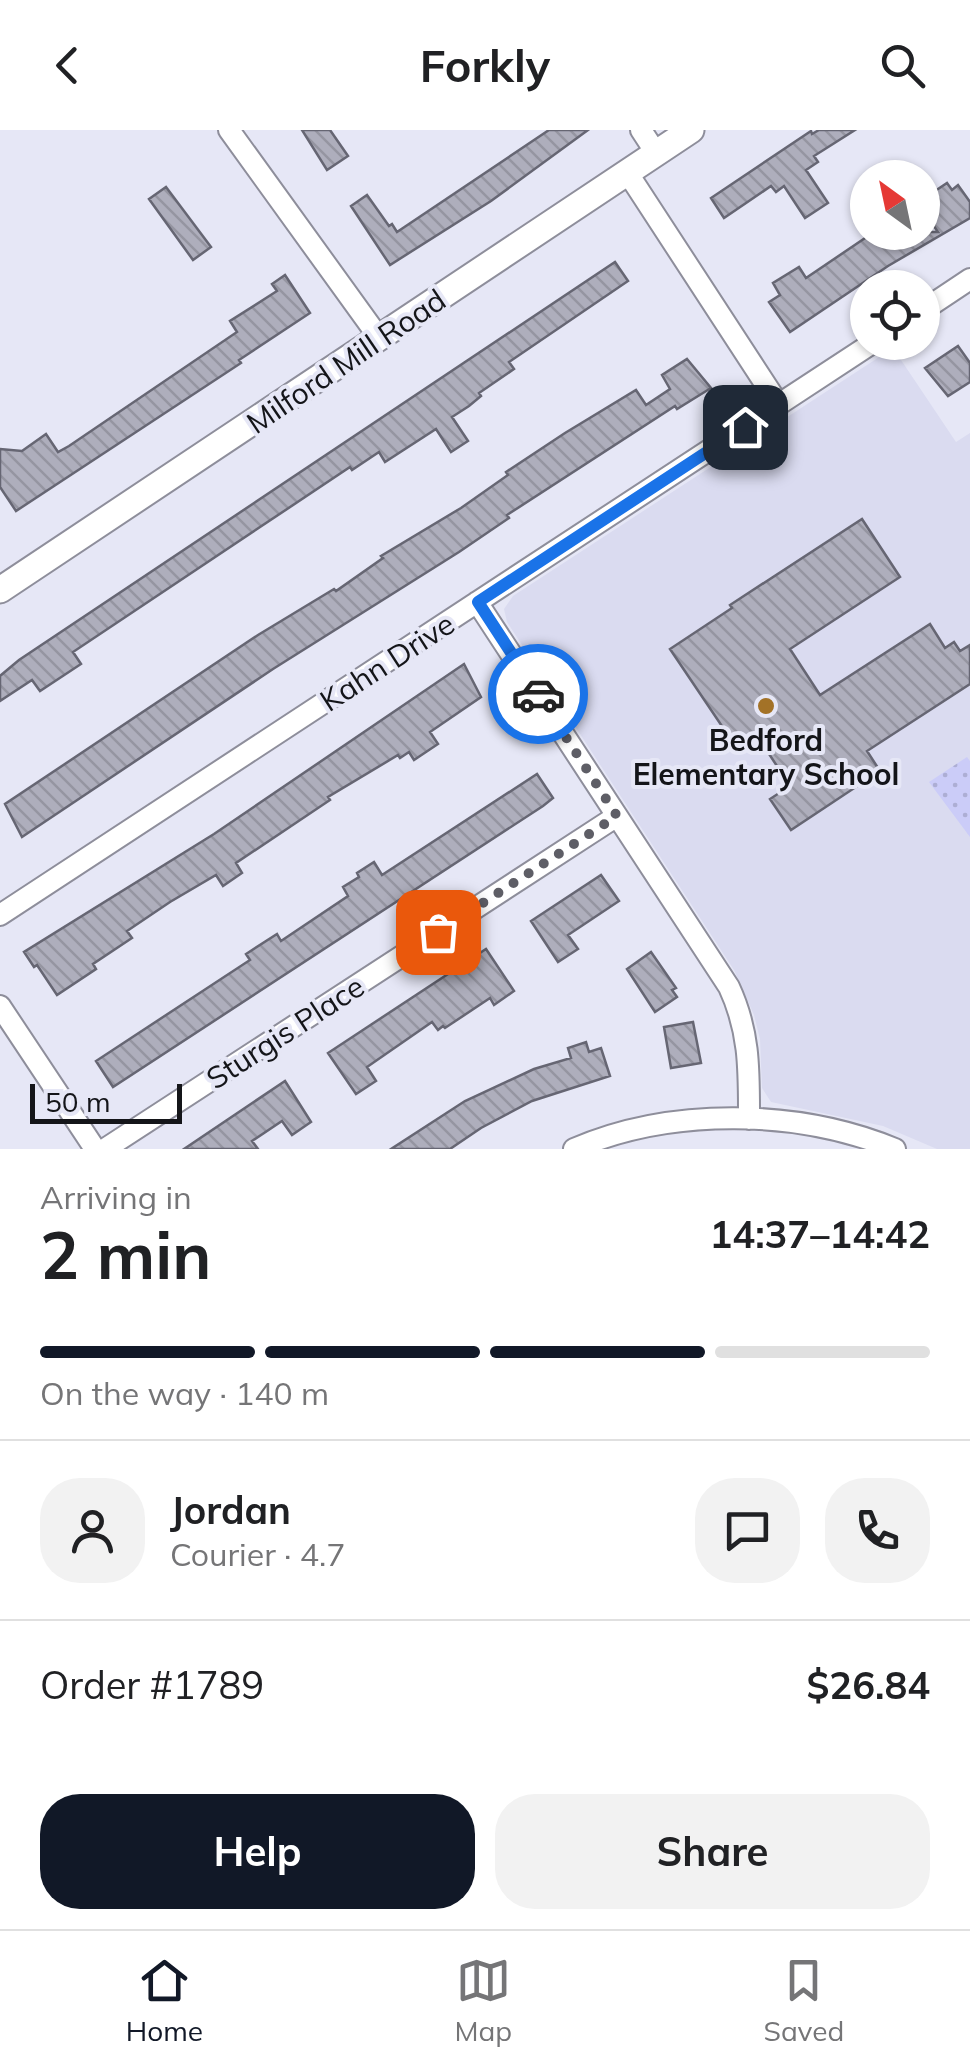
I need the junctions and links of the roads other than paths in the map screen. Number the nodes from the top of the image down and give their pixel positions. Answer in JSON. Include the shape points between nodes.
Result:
{"nodes":[{"id":1,"x":229,"y":130,"type":"edge"},
{"id":2,"x":641,"y":130,"type":"edge"},
{"id":3,"x":691,"y":130,"type":"edge"},
{"id":4,"x":656,"y":152,"type":"junction"},
{"id":5,"x":627,"y":172,"type":"junction"},
{"id":6,"x":970,"y":280,"type":"edge"},
{"id":7,"x":940,"y":299,"type":"edge"},
{"id":8,"x":380,"y":339,"type":"junction"},
{"id":9,"x":850,"y":358,"type":"edge"},
{"id":10,"x":779,"y":406,"type":"junction"},
{"id":11,"x":0,"y":590,"type":"edge"},
{"id":12,"x":478,"y":602,"type":"junction"},
{"id":13,"x":617,"y":816,"type":"junction"},
{"id":14,"x":0,"y":916,"type":"edge"},
{"id":15,"x":0,"y":1006,"type":"edge"},
{"id":16,"x":749,"y":1119,"type":"junction"},
{"id":17,"x":96,"y":1149,"type":"edge"},
{"id":18,"x":105,"y":1149,"type":"edge"},
{"id":19,"x":574,"y":1149,"type":"edge"},
{"id":20,"x":895,"y":1149,"type":"edge"}],
"edges":[{"from":1,"to":8,"type":"street"},
{"from":2,"to":4,"type":"street"},
{"from":3,"to":4,"type":"main road","name":"Milford Mill Road"},
{"from":4,"to":5,"type":"main road","name":"Milford Mill Road"},
{"from":5,"to":8,"type":"main road","name":"Milford Mill Road"},
{"from":5,"to":10,"type":"street"},
{"from":6,"to":7,"type":"street"},
{"from":8,"to":11,"type":"main road","name":"Milford Mill Road"},
{"from":9,"to":10,"type":"street","name":"Kahn Drive"},
{"from":10,"to":12,"type":"street","name":"Kahn Drive"},
{"from":12,"to":13,"type":"street"},
{"from":12,"to":14,"type":"street","name":"Kahn Drive"},
{"from":13,"to":16,"type":"street","via":[[739,1009],[750,1053]]},
{"from":13,"to":18,"type":"street","name":"Sturgis Place"},
{"from":15,"to":17,"type":"street"},
{"from":16,"to":19,"type":"street","via":[[635,1130]]},
{"from":16,"to":20,"type":"street","via":[[818,1126]]}]}
